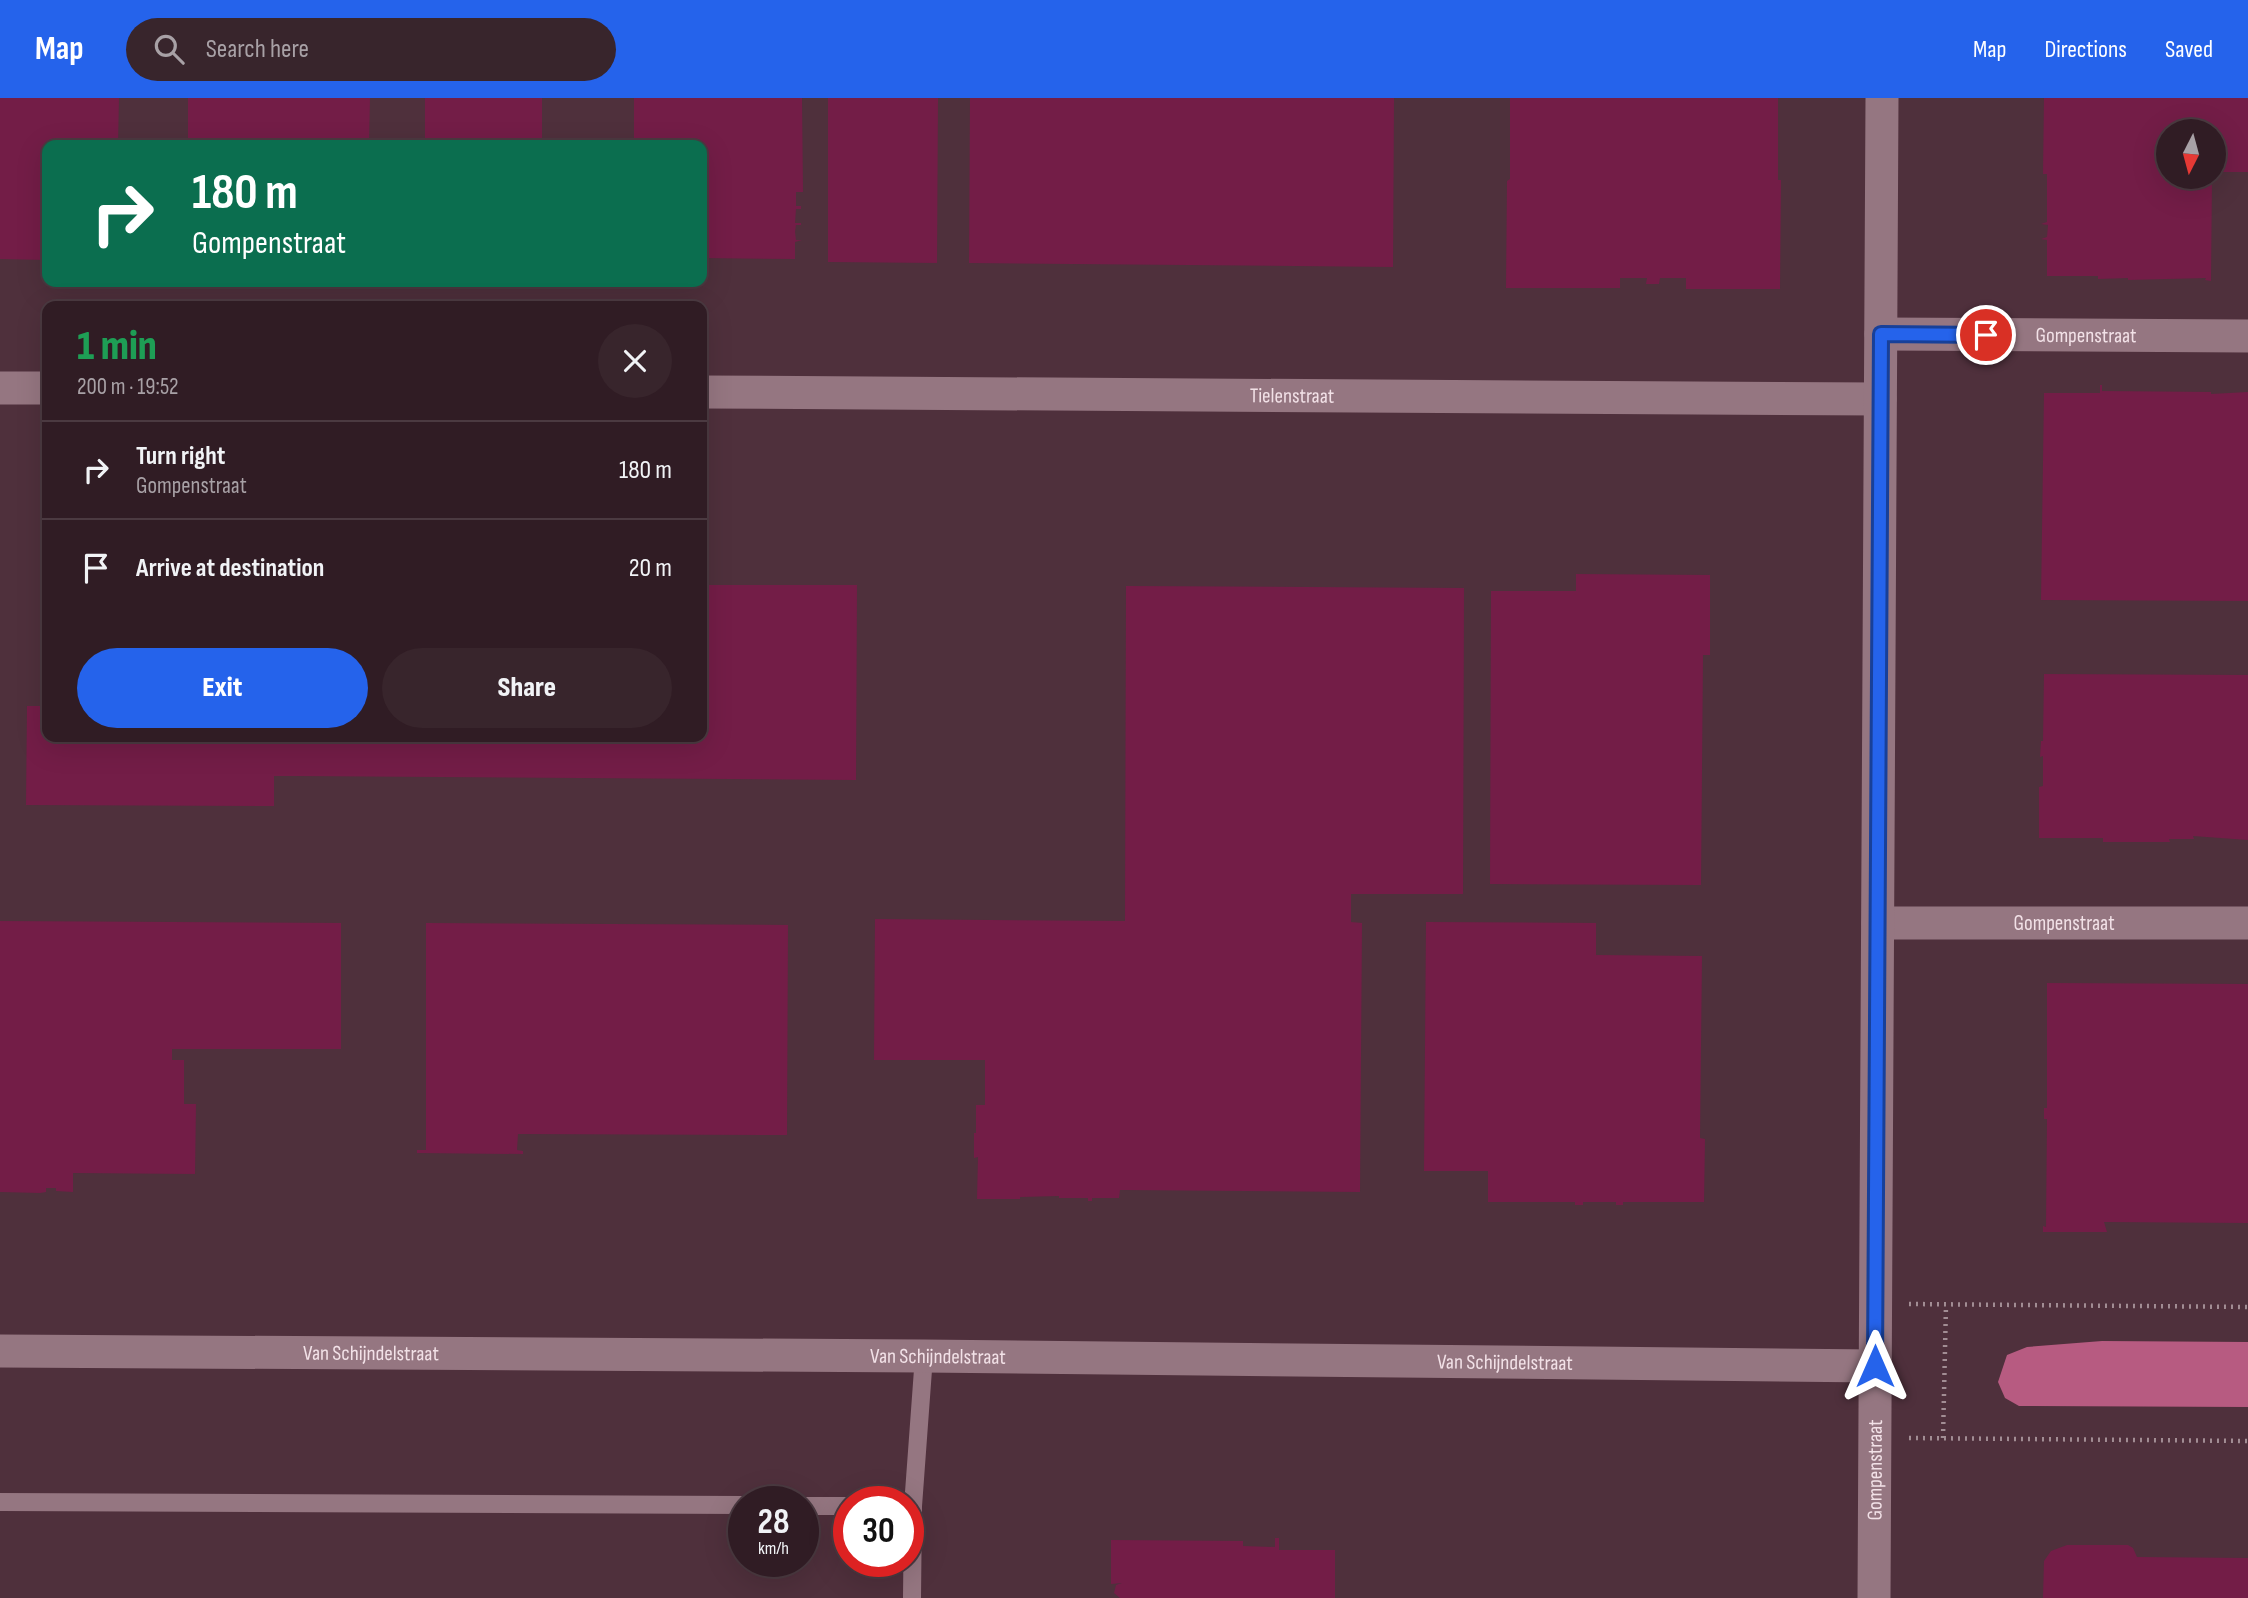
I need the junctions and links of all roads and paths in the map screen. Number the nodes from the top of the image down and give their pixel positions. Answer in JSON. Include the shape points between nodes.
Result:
{"nodes":[{"id":1,"x":1882,"y":98,"type":"edge"},
{"id":2,"x":1881,"y":334,"type":"junction"},
{"id":3,"x":2248,"y":336,"type":"edge"},
{"id":4,"x":0,"y":388,"type":"edge"},
{"id":5,"x":42,"y":388,"type":"edge"},
{"id":6,"x":707,"y":392,"type":"edge"},
{"id":7,"x":1880,"y":399,"type":"junction"},
{"id":8,"x":1878,"y":923,"type":"junction"},
{"id":9,"x":2248,"y":923,"type":"edge"},
{"id":10,"x":1876,"y":1304,"type":"junction"},
{"id":11,"x":1946,"y":1305,"type":"junction"},
{"id":12,"x":2248,"y":1307,"type":"edge"},
{"id":13,"x":0,"y":1351,"type":"edge"},
{"id":14,"x":925,"y":1356,"type":"junction"},
{"id":15,"x":1875,"y":1366,"type":"junction"},
{"id":16,"x":1875,"y":1438,"type":"junction"},
{"id":17,"x":1943,"y":1438,"type":"junction"},
{"id":18,"x":2248,"y":1441,"type":"edge"},
{"id":19,"x":912,"y":1486,"type":"edge"},
{"id":20,"x":0,"y":1502,"type":"edge"},
{"id":21,"x":728,"y":1505,"type":"edge"},
{"id":22,"x":912,"y":1577,"type":"edge"},
{"id":23,"x":912,"y":1598,"type":"edge"},
{"id":24,"x":1874,"y":1598,"type":"edge"}],
"edges":[{"from":1,"to":2,"type":"street","name":"Gompenstraat"},
{"from":2,"to":3,"type":"street","name":"Gompenstraat"},
{"from":2,"to":7,"type":"street","name":"Gompenstraat"},
{"from":4,"to":5,"type":"street"},
{"from":6,"to":7,"type":"street","name":"Tielenstraat"},
{"from":7,"to":8,"type":"street","name":"Gompenstraat"},
{"from":8,"to":9,"type":"street","name":"Gompenstraat"},
{"from":8,"to":10,"type":"street","name":"Gompenstraat"},
{"from":10,"to":11,"type":"path"},
{"from":10,"to":15,"type":"street","name":"Gompenstraat"},
{"from":11,"to":12,"type":"path"},
{"from":11,"to":17,"type":"path"},
{"from":13,"to":14,"type":"street","name":"Van Schijndelstraat"},
{"from":14,"to":15,"type":"street","name":"Van Schijndelstraat"},
{"from":14,"to":19,"type":"lane"},
{"from":15,"to":16,"type":"street","name":"Gompenstraat"},
{"from":16,"to":17,"type":"path"},
{"from":16,"to":24,"type":"street","name":"Gompenstraat"},
{"from":17,"to":18,"type":"path"},
{"from":20,"to":21,"type":"lane"},
{"from":22,"to":23,"type":"lane"}]}
